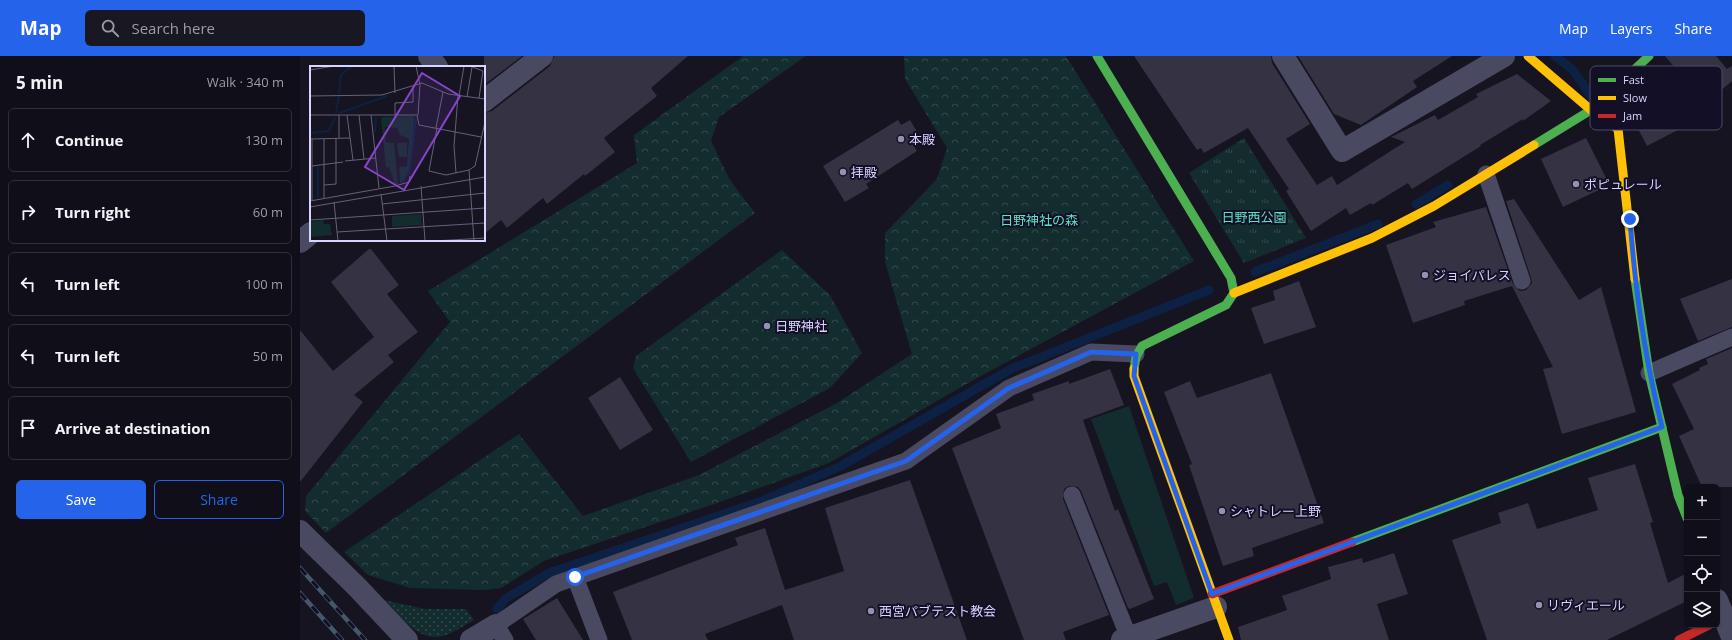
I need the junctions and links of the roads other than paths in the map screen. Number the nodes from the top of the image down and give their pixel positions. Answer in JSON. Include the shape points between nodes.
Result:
{"nodes":[{"id":1,"x":428,"y":56,"type":"edge"},
{"id":2,"x":542,"y":56,"type":"edge"},
{"id":3,"x":1097,"y":56,"type":"edge"},
{"id":4,"x":1283,"y":56,"type":"edge"},
{"id":5,"x":1504,"y":56,"type":"edge"},
{"id":6,"x":1528,"y":56,"type":"edge"},
{"id":7,"x":1649,"y":56,"type":"edge"},
{"id":8,"x":436,"y":66,"type":"edge"},
{"id":9,"x":1638,"y":66,"type":"edge"},
{"id":10,"x":485,"y":99,"type":"edge"},
{"id":11,"x":1590,"y":109,"type":"edge"},
{"id":12,"x":1590,"y":111,"type":"edge"},
{"id":13,"x":1618,"y":130,"type":"edge"},
{"id":14,"x":1486,"y":174,"type":"junction"},
{"id":15,"x":310,"y":234,"type":"edge"},
{"id":16,"x":300,"y":242,"type":"edge"},
{"id":17,"x":1522,"y":280,"type":"dead end"},
{"id":18,"x":1234,"y":293,"type":"junction"},
{"id":19,"x":1732,"y":337,"type":"edge"},
{"id":20,"x":1136,"y":354,"type":"junction"},
{"id":21,"x":1649,"y":373,"type":"junction"},
{"id":22,"x":1662,"y":427,"type":"junction"},
{"id":23,"x":1072,"y":496,"type":"dead end"},
{"id":24,"x":1684,"y":510,"type":"edge"},
{"id":25,"x":300,"y":531,"type":"edge"},
{"id":26,"x":575,"y":577,"type":"junction"},
{"id":27,"x":1214,"y":600,"type":"junction"},
{"id":28,"x":1722,"y":621,"type":"edge"},
{"id":29,"x":500,"y":633,"type":"edge"},
{"id":30,"x":1126,"y":639,"type":"edge"},
{"id":31,"x":407,"y":640,"type":"edge"},
{"id":32,"x":471,"y":640,"type":"edge"},
{"id":33,"x":599,"y":640,"type":"edge"},
{"id":34,"x":1228,"y":640,"type":"edge"},
{"id":35,"x":1679,"y":640,"type":"edge"}],
"edges":[{"from":1,"to":8,"type":"street"},
{"from":2,"to":10,"type":"street"},
{"from":3,"to":18,"type":"street","via":[[1231,278]]},
{"from":4,"to":5,"type":"street","via":[[1342,151]]},
{"from":6,"to":11,"type":"street"},
{"from":7,"to":9,"type":"street"},
{"from":12,"to":14,"type":"street"},
{"from":13,"to":21,"type":"street"},
{"from":14,"to":17,"type":"lane"},
{"from":14,"to":18,"type":"street","via":[[1434,206],[1372,238]]},
{"from":15,"to":16,"type":"street"},
{"from":18,"to":20,"type":"street","via":[[1226,305],[1150,340]]},
{"from":19,"to":21,"type":"lane"},
{"from":20,"to":26,"type":"lane","via":[[1091,352],[1009,388],[906,461]]},
{"from":20,"to":27,"type":"street","via":[[1134,376]]},
{"from":21,"to":22,"type":"street"},
{"from":22,"to":24,"type":"street"},
{"from":22,"to":27,"type":"street"},
{"from":23,"to":30,"type":"lane"},
{"from":25,"to":31,"type":"street"},
{"from":26,"to":29,"type":"lane","via":[[556,584]]},
{"from":26,"to":33,"type":"lane"},
{"from":27,"to":30,"type":"street"},
{"from":27,"to":34,"type":"street"},
{"from":28,"to":35,"type":"street"},
{"from":29,"to":32,"type":"street"}]}
